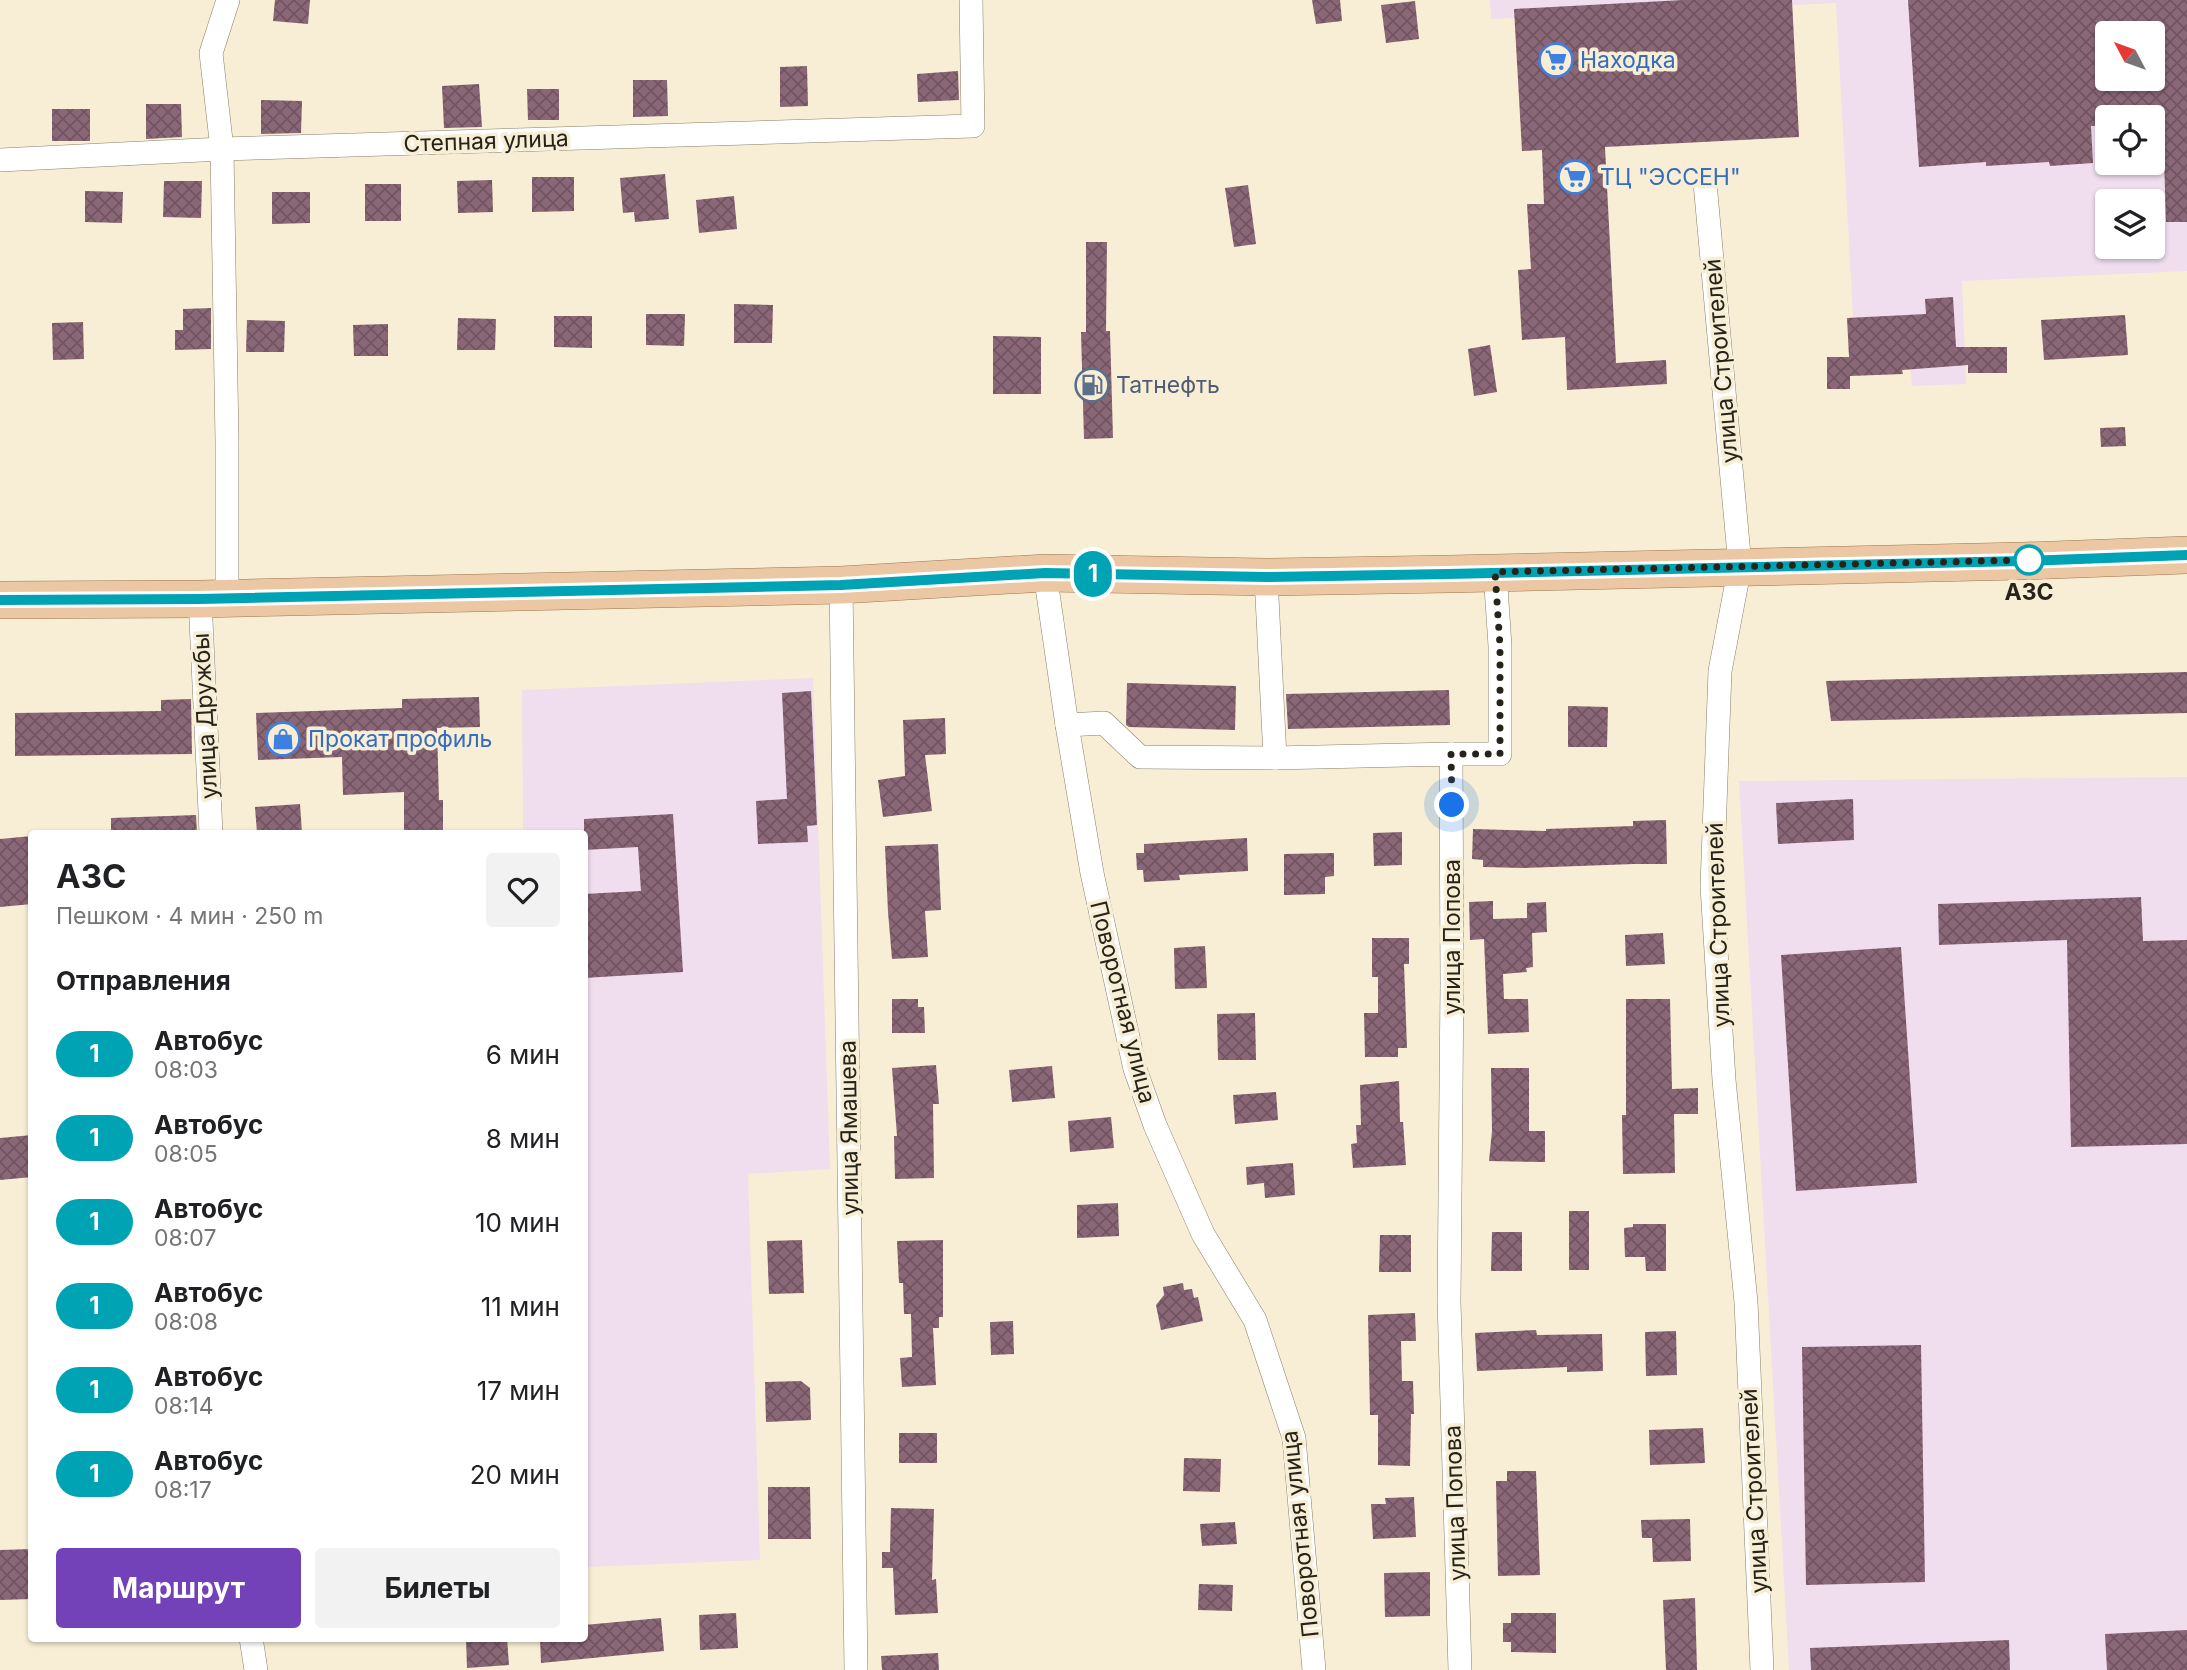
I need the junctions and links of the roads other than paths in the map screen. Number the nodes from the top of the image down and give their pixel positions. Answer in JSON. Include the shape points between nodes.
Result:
{"nodes":[{"id":1,"x":228,"y":0,"type":"edge"},
{"id":2,"x":971,"y":0,"type":"edge"},
{"id":3,"x":222,"y":149,"type":"junction"},
{"id":4,"x":0,"y":160,"type":"edge"},
{"id":5,"x":1705,"y":183,"type":"dead end"},
{"id":6,"x":2187,"y":555,"type":"edge"},
{"id":7,"x":1740,"y":566,"type":"junction"},
{"id":8,"x":1495,"y":572,"type":"junction"},
{"id":9,"x":1045,"y":573,"type":"junction"},
{"id":10,"x":1266,"y":577,"type":"junction"},
{"id":11,"x":841,"y":585,"type":"junction"},
{"id":12,"x":213,"y":599,"type":"junction"},
{"id":13,"x":0,"y":600,"type":"edge"},
{"id":14,"x":1067,"y":724,"type":"junction"},
{"id":15,"x":1451,"y":754,"type":"junction"},
{"id":16,"x":1275,"y":758,"type":"junction"},
{"id":17,"x":211,"y":830,"type":"edge"},
{"id":18,"x":252,"y":1642,"type":"edge"},
{"id":19,"x":256,"y":1670,"type":"edge"},
{"id":20,"x":856,"y":1670,"type":"edge"},
{"id":21,"x":1314,"y":1670,"type":"edge"},
{"id":22,"x":1460,"y":1670,"type":"edge"},
{"id":23,"x":1762,"y":1670,"type":"edge"}],
"edges":[{"from":1,"to":3,"type":"street","name":"улица Дружбы","via":[[211,53]]},
{"from":2,"to":3,"type":"street","name":"Степная улица","via":[[973,126]]},
{"from":3,"to":4,"type":"street","name":"Степная улица"},
{"from":3,"to":12,"type":"street","name":"улица Дружбы","via":[[227,441]]},
{"from":5,"to":7,"type":"street","name":"улица Строителей"},
{"from":6,"to":7,"type":"main road"},
{"from":7,"to":8,"type":"main road"},
{"from":7,"to":23,"type":"street","name":"улица Строителей","via":[[1720,671],[1712,886],[1724,1080],[1746,1302]]},
{"from":8,"to":10,"type":"main road"},
{"from":8,"to":15,"type":"street","via":[[1500,754]]},
{"from":9,"to":10,"type":"main road"},
{"from":9,"to":11,"type":"main road"},
{"from":9,"to":14,"type":"street"},
{"from":10,"to":16,"type":"street"},
{"from":11,"to":12,"type":"main road"},
{"from":11,"to":20,"type":"street","name":"улица Ямашева"},
{"from":12,"to":13,"type":"main road"},
{"from":12,"to":17,"type":"street","name":"улица Дружбы"},
{"from":14,"to":16,"type":"street","via":[[1104,723],[1140,757]]},
{"from":14,"to":21,"type":"street","name":"Поворотная улица","via":[[1092,873],[1135,1069],[1203,1234],[1255,1320],[1294,1438]]},
{"from":15,"to":16,"type":"street"},
{"from":15,"to":22,"type":"street","name":"улица Попова","via":[[1449,1301]]},
{"from":18,"to":19,"type":"street"}]}
